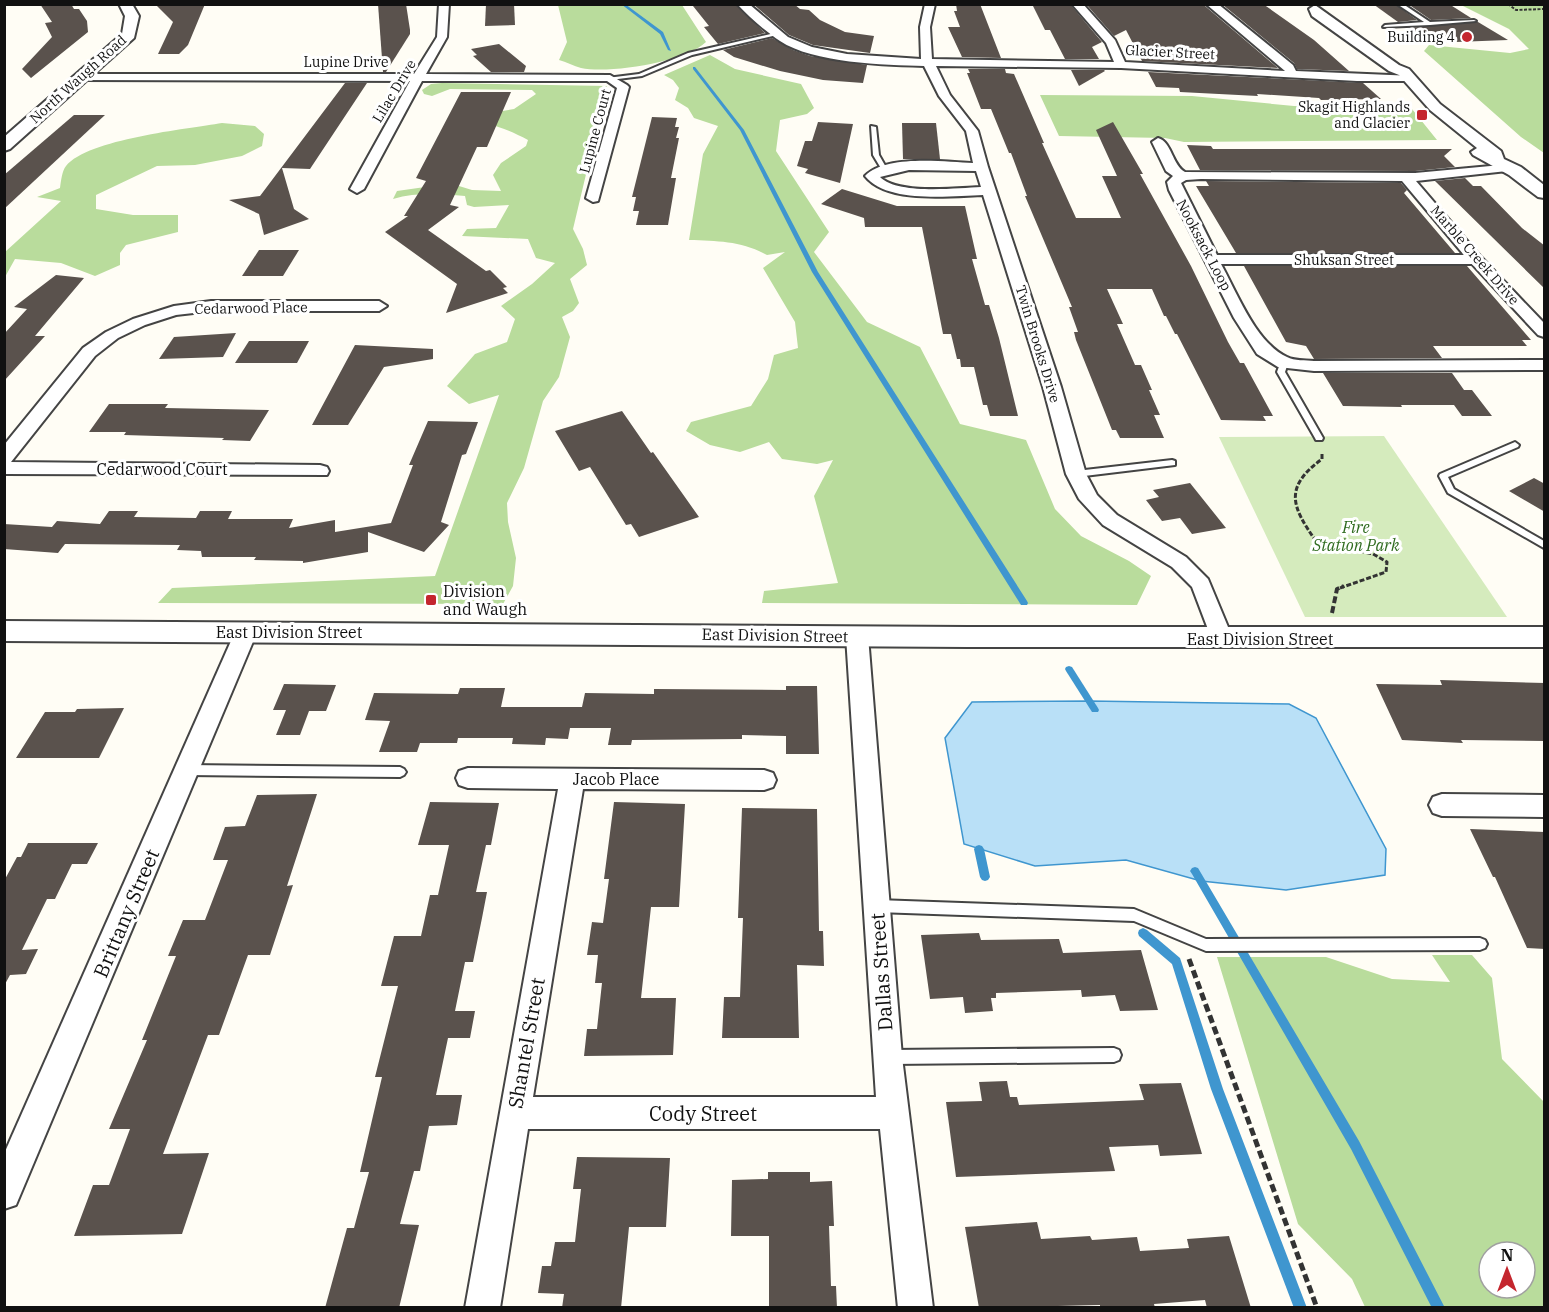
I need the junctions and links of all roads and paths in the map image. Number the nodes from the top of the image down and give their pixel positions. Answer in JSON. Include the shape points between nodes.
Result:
{"nodes":[{"id":1,"x":125,"y":4,"type":"edge"},
{"id":2,"x":444,"y":4,"type":"edge"},
{"id":3,"x":742,"y":4,"type":"edge"},
{"id":4,"x":930,"y":4,"type":"edge"},
{"id":5,"x":1077,"y":4,"type":"edge"},
{"id":6,"x":1211,"y":4,"type":"edge"},
{"id":7,"x":1399,"y":4,"type":"edge"},
{"id":8,"x":1508,"y":4,"type":"edge"},
{"id":9,"x":1312,"y":7,"type":"edge"},
{"id":10,"x":1545,"y":9,"type":"edge"},
{"id":11,"x":1474,"y":21,"type":"dead end"},
{"id":12,"x":1430,"y":24,"type":"junction"},
{"id":13,"x":1385,"y":26,"type":"dead end"},
{"id":14,"x":776,"y":34,"type":"junction"},
{"id":15,"x":928,"y":62,"type":"junction"},
{"id":16,"x":1121,"y":65,"type":"junction"},
{"id":17,"x":1292,"y":74,"type":"junction"},
{"id":18,"x":1407,"y":75,"type":"junction"},
{"id":19,"x":82,"y":77,"type":"junction"},
{"id":20,"x":420,"y":77,"type":"junction"},
{"id":21,"x":610,"y":78,"type":"junction"},
{"id":22,"x":873,"y":127,"type":"dead end"},
{"id":23,"x":1158,"y":142,"type":"dead end"},
{"id":24,"x":4,"y":146,"type":"edge"},
{"id":25,"x":1502,"y":163,"type":"junction"},
{"id":26,"x":981,"y":167,"type":"junction"},
{"id":27,"x":884,"y":169,"type":"junction"},
{"id":28,"x":1183,"y":176,"type":"junction"},
{"id":29,"x":1406,"y":177,"type":"junction"},
{"id":30,"x":357,"y":189,"type":"dead end"},
{"id":31,"x":990,"y":191,"type":"junction"},
{"id":32,"x":1545,"y":193,"type":"edge"},
{"id":33,"x":593,"y":198,"type":"dead end"},
{"id":34,"x":1212,"y":260,"type":"junction"},
{"id":35,"x":1476,"y":260,"type":"junction"},
{"id":36,"x":379,"y":306,"type":"dead end"},
{"id":37,"x":1545,"y":332,"type":"edge"},
{"id":38,"x":1284,"y":363,"type":"junction"},
{"id":39,"x":1545,"y":365,"type":"edge"},
{"id":40,"x":1319,"y":438,"type":"joint"},
{"id":41,"x":1515,"y":445,"type":"dead end"},
{"id":42,"x":4,"y":458,"type":"edge"},
{"id":43,"x":1172,"y":463,"type":"dead end"},
{"id":44,"x":4,"y":468,"type":"edge"},
{"id":45,"x":320,"y":471,"type":"dead end"},
{"id":46,"x":1076,"y":474,"type":"junction"},
{"id":47,"x":1545,"y":545,"type":"edge"},
{"id":48,"x":1332,"y":613,"type":"dead end"},
{"id":49,"x":4,"y":631,"type":"edge"},
{"id":50,"x":246,"y":632,"type":"junction"},
{"id":51,"x":857,"y":636,"type":"junction"},
{"id":52,"x":1545,"y":637,"type":"edge"},
{"id":53,"x":1222,"y":639,"type":"junction"},
{"id":54,"x":187,"y":771,"type":"junction"},
{"id":55,"x":400,"y":772,"type":"dead end"},
{"id":56,"x":468,"y":778,"type":"dead end"},
{"id":57,"x":572,"y":779,"type":"junction"},
{"id":58,"x":764,"y":780,"type":"dead end"},
{"id":59,"x":1442,"y":804,"type":"dead end"},
{"id":60,"x":1545,"y":806,"type":"edge"},
{"id":61,"x":876,"y":906,"type":"junction"},
{"id":62,"x":1180,"y":934,"type":"junction"},
{"id":63,"x":1480,"y":944,"type":"dead end"},
{"id":64,"x":1114,"y":1055,"type":"dead end"},
{"id":65,"x":887,"y":1057,"type":"junction"},
{"id":66,"x":514,"y":1113,"type":"junction"},
{"id":67,"x":893,"y":1113,"type":"junction"},
{"id":68,"x":4,"y":1193,"type":"edge"},
{"id":69,"x":482,"y":1308,"type":"edge"},
{"id":70,"x":916,"y":1308,"type":"edge"},
{"id":71,"x":1317,"y":1308,"type":"edge"}],
"edges":[{"from":1,"to":19,"type":"street","name":"North Waugh Road","via":[[132,16],[129,34]]},
{"from":2,"to":20,"type":"street","name":"Lilac Drive","via":[[442,38]]},
{"from":3,"to":14,"type":"street","name":"Glacier Street"},
{"from":4,"to":15,"type":"street","name":"Twin Brooks Drive","via":[[925,27]]},
{"from":5,"to":16,"type":"street","via":[[1111,42]]},
{"from":6,"to":17,"type":"street","via":[[1289,67]]},
{"from":7,"to":12,"type":"lane"},
{"from":8,"to":10,"type":"path","via":[[1516,10]]},
{"from":9,"to":18,"type":"street"},
{"from":11,"to":12,"type":"lane"},
{"from":12,"to":13,"type":"lane"},
{"from":14,"to":15,"type":"street","name":"Glacier Street","via":[[827,54]]},
{"from":14,"to":21,"type":"lane","via":[[690,54],[640,75]]},
{"from":15,"to":16,"type":"street","name":"Glacier Street"},
{"from":15,"to":26,"type":"street","name":"Twin Brooks Drive","via":[[945,96],[972,131]]},
{"from":16,"to":17,"type":"street","name":"Glacier Street"},
{"from":17,"to":18,"type":"street","name":"Glacier Street"},
{"from":18,"to":25,"type":"street","via":[[1435,107],[1449,131]]},
{"from":19,"to":20,"type":"street","name":"Lupine Drive"},
{"from":19,"to":24,"type":"street","name":"North Waugh Road"},
{"from":20,"to":21,"type":"street","name":"Lupine Drive"},
{"from":20,"to":30,"type":"street","name":"Lilac Drive"},
{"from":21,"to":33,"type":"street","name":"Lupine Court","via":[[623,87]]},
{"from":22,"to":27,"type":"lane","via":[[876,155]]},
{"from":23,"to":28,"type":"street","via":[[1173,171]]},
{"from":25,"to":29,"type":"street","name":"Nooksack Loop"},
{"from":25,"to":32,"type":"street"},
{"from":26,"to":27,"type":"street"},
{"from":26,"to":31,"type":"street","name":"Twin Brooks Drive"},
{"from":27,"to":31,"type":"street","via":[[872,176],[887,188]]},
{"from":28,"to":29,"type":"street","name":"Nooksack Loop"},
{"from":28,"to":34,"type":"street","name":"Nooksack Loop","via":[[1174,182],[1176,190]]},
{"from":29,"to":35,"type":"street","name":"Marble Creek Drive"},
{"from":31,"to":46,"type":"street","name":"Twin Brooks Drive"},
{"from":34,"to":35,"type":"street","name":"Shuksan Street"},
{"from":34,"to":38,"type":"street","name":"Nooksack Loop","via":[[1263,350]]},
{"from":35,"to":37,"type":"street","name":"Marble Creek Drive"},
{"from":36,"to":42,"type":"street","name":"Cedarwood Place","via":[[211,306],[174,311],[139,322],[89,352]]},
{"from":38,"to":39,"type":"street"},
{"from":38,"to":40,"type":"lane","via":[[1281,372]]},
{"from":40,"to":48,"type":"path","via":[[1322,459],[1304,470],[1295,487],[1294,502],[1301,520],[1316,541],[1372,554],[1387,562],[1386,572],[1338,589]]},
{"from":41,"to":47,"type":"lane","via":[[1443,476],[1451,491]]},
{"from":43,"to":46,"type":"lane"},
{"from":44,"to":45,"type":"street","name":"Cedarwood Court"},
{"from":46,"to":53,"type":"street","name":"Twin Brooks Drive","via":[[1089,499],[1110,520],[1179,562],[1201,584]]},
{"from":49,"to":50,"type":"street","name":"East Division Street"},
{"from":50,"to":51,"type":"street","name":"East Division Street"},
{"from":50,"to":54,"type":"street","name":"Brittany Street"},
{"from":51,"to":53,"type":"street","name":"East Division Street"},
{"from":51,"to":61,"type":"street","name":"Dallas Street"},
{"from":52,"to":53,"type":"street","name":"East Division Street"},
{"from":54,"to":55,"type":"lane"},
{"from":54,"to":68,"type":"street","name":"Brittany Street"},
{"from":56,"to":57,"type":"street","name":"Jacob Place"},
{"from":57,"to":58,"type":"street","name":"Jacob Place"},
{"from":57,"to":66,"type":"street","name":"Shantel Street"},
{"from":59,"to":60,"type":"street"},
{"from":61,"to":62,"type":"lane","via":[[1134,915]]},
{"from":61,"to":65,"type":"street","name":"Dallas Street"},
{"from":62,"to":63,"type":"lane","via":[[1206,945]]},
{"from":62,"to":71,"type":"path"},
{"from":64,"to":65,"type":"lane"},
{"from":65,"to":67,"type":"street","name":"Dallas Street"},
{"from":66,"to":67,"type":"street","name":"Cody Street"},
{"from":66,"to":69,"type":"street","name":"Shantel Street"},
{"from":67,"to":70,"type":"street","name":"Dallas Street"}]}
